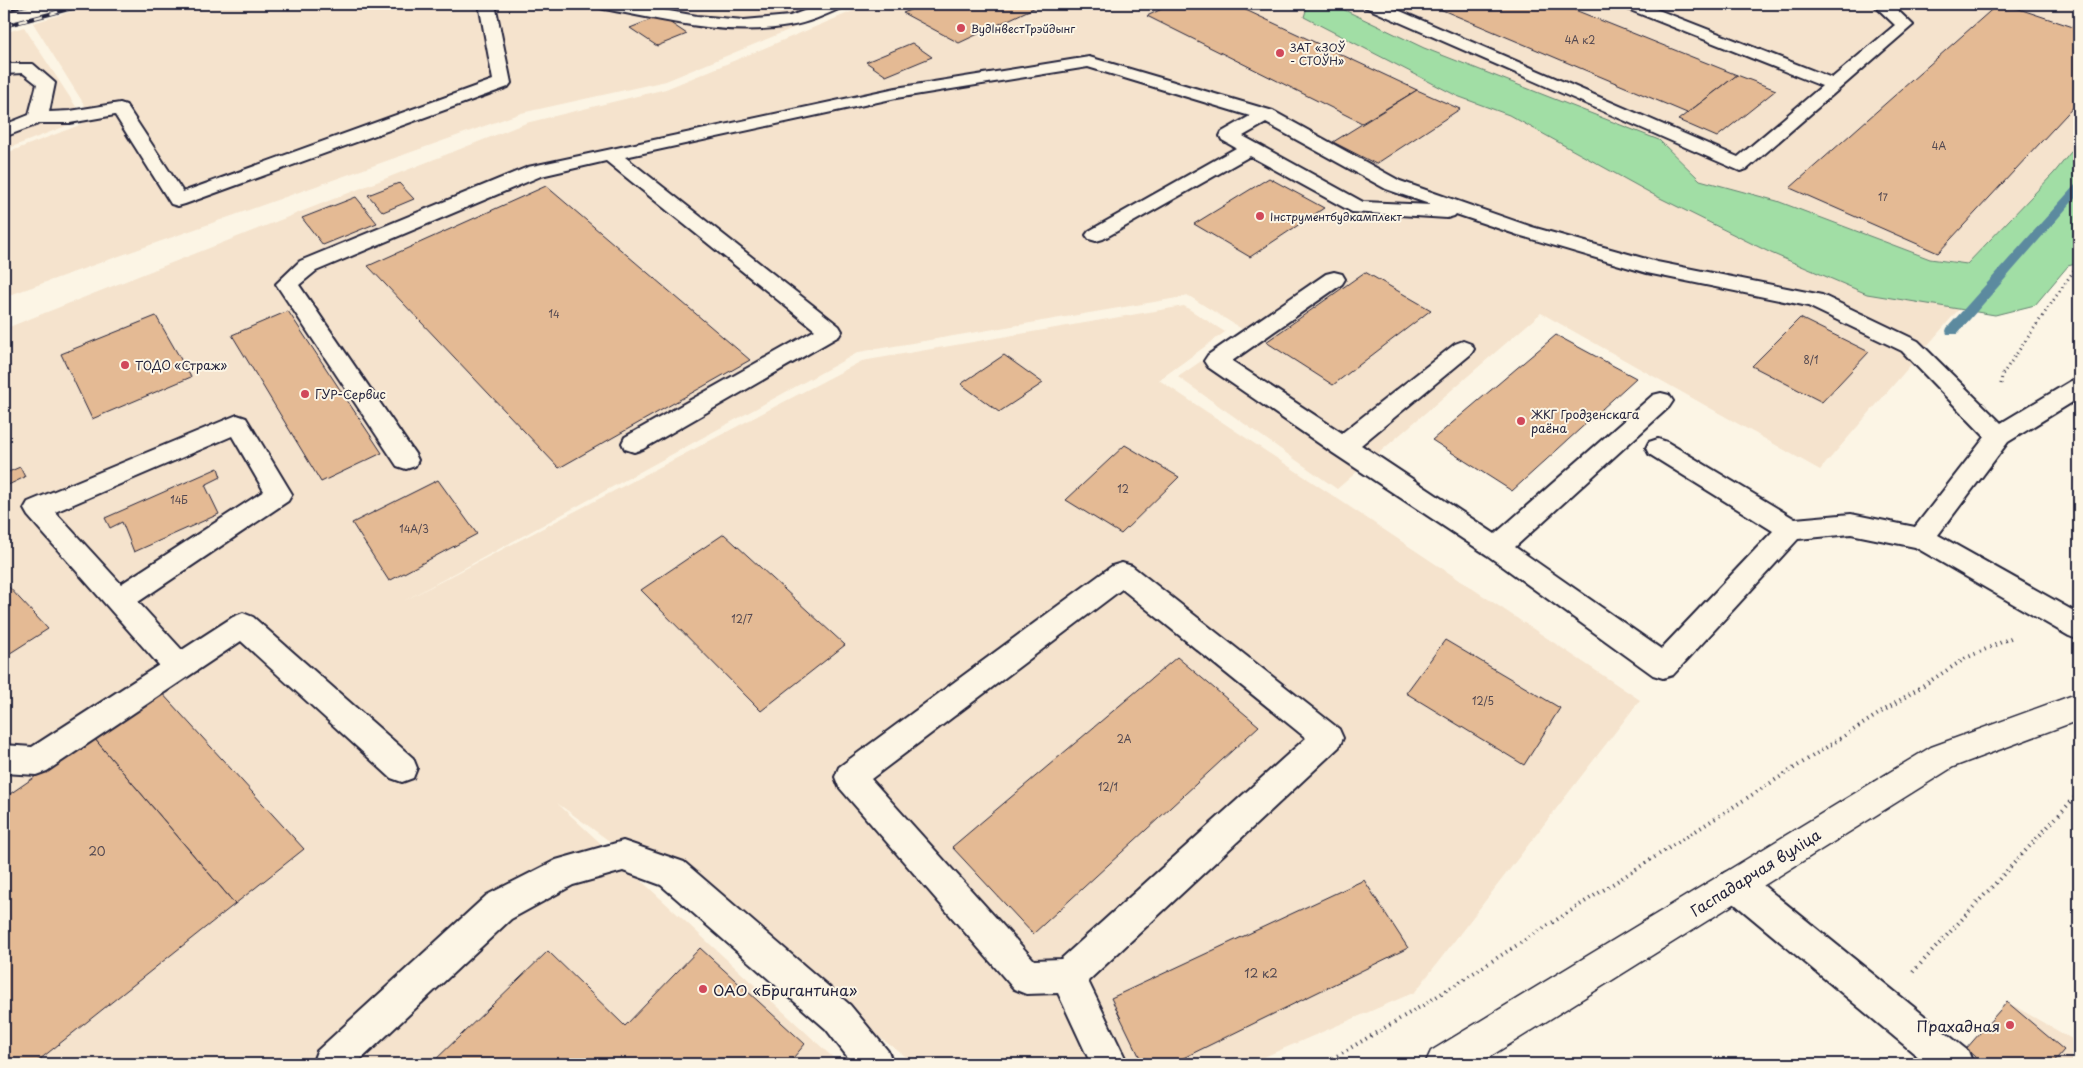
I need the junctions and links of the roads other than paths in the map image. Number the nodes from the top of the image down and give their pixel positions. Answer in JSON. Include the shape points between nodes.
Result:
{"nodes":[{"id":1,"x":487,"y":4,"type":"edge"},
{"id":2,"x":604,"y":4,"type":"edge"},
{"id":3,"x":837,"y":4,"type":"edge"},
{"id":4,"x":1371,"y":4,"type":"edge"},
{"id":5,"x":1630,"y":4,"type":"edge"},
{"id":6,"x":1881,"y":4,"type":"edge"},
{"id":7,"x":4,"y":68,"type":"edge"},
{"id":8,"x":1834,"y":85,"type":"junction"},
{"id":9,"x":1266,"y":115,"type":"junction"},
{"id":10,"x":38,"y":118,"type":"junction"},
{"id":11,"x":4,"y":131,"type":"edge"},
{"id":12,"x":1250,"y":148,"type":"junction"},
{"id":13,"x":610,"y":155,"type":"junction"},
{"id":14,"x":1475,"y":213,"type":"junction"},
{"id":15,"x":1096,"y":235,"type":"dead end"},
{"id":16,"x":1334,"y":279,"type":"dead end"},
{"id":17,"x":1463,"y":349,"type":"dead end"},
{"id":18,"x":2079,"y":387,"type":"edge"},
{"id":19,"x":1661,"y":401,"type":"dead end"},
{"id":20,"x":1998,"y":436,"type":"junction"},
{"id":21,"x":634,"y":443,"type":"dead end"},
{"id":22,"x":1342,"y":446,"type":"junction"},
{"id":23,"x":1658,"y":448,"type":"dead end"},
{"id":24,"x":406,"y":460,"type":"dead end"},
{"id":25,"x":1791,"y":529,"type":"junction"},
{"id":26,"x":1921,"y":538,"type":"junction"},
{"id":27,"x":1496,"y":548,"type":"junction"},
{"id":28,"x":119,"y":600,"type":"junction"},
{"id":29,"x":2069,"y":622,"type":"edge"},
{"id":30,"x":179,"y":667,"type":"junction"},
{"id":31,"x":2079,"y":706,"type":"edge"},
{"id":32,"x":4,"y":759,"type":"edge"},
{"id":33,"x":402,"y":768,"type":"dead end"},
{"id":34,"x":1736,"y":884,"type":"junction"},
{"id":35,"x":1068,"y":976,"type":"junction"},
{"id":36,"x":330,"y":1064,"type":"edge"},
{"id":37,"x":875,"y":1064,"type":"edge"},
{"id":38,"x":1110,"y":1064,"type":"edge"},
{"id":39,"x":1444,"y":1064,"type":"edge"},
{"id":40,"x":1956,"y":1064,"type":"edge"}],
"edges":[{"from":1,"to":10,"type":"lane","via":[[502,83],[178,200],[120,109]]},
{"from":2,"to":3,"type":"lane","via":[[732,25],[789,21]]},
{"from":4,"to":8,"type":"lane","via":[[1740,165]]},
{"from":5,"to":8,"type":"lane"},
{"from":6,"to":8,"type":"lane","via":[[1905,25]]},
{"from":7,"to":10,"type":"lane","via":[[28,68],[46,84]]},
{"from":9,"to":12,"type":"lane","via":[[1229,136]]},
{"from":9,"to":13,"type":"lane","via":[[1089,62],[896,94]]},
{"from":9,"to":14,"type":"lane","via":[[1394,185]]},
{"from":10,"to":11,"type":"lane"},
{"from":12,"to":14,"type":"lane","via":[[1359,208]]},
{"from":12,"to":15,"type":"lane"},
{"from":13,"to":21,"type":"lane","via":[[831,331]]},
{"from":13,"to":24,"type":"lane","via":[[536,171],[308,266],[287,284]]},
{"from":14,"to":20,"type":"lane","via":[[1525,231],[1655,268],[1814,300],[1910,346]]},
{"from":16,"to":22,"type":"lane","via":[[1216,361]]},
{"from":17,"to":22,"type":"lane"},
{"from":18,"to":20,"type":"lane"},
{"from":19,"to":27,"type":"lane"},
{"from":20,"to":26,"type":"lane"},
{"from":22,"to":27,"type":"lane"},
{"from":23,"to":25,"type":"lane"},
{"from":25,"to":26,"type":"lane","via":[[1851,524]]},
{"from":25,"to":27,"type":"lane","via":[[1664,666]]},
{"from":26,"to":29,"type":"lane"},
{"from":28,"to":28,"type":"lane","via":[[37,509],[237,424],[279,494]]},
{"from":28,"to":30,"type":"lane"},
{"from":30,"to":32,"type":"lane","via":[[36,761]]},
{"from":30,"to":33,"type":"lane","via":[[243,624]]},
{"from":31,"to":34,"type":"street","name":"Гаспадарчая вуліца","via":[[1942,757]]},
{"from":34,"to":39,"type":"street","name":"Гаспадарчая вуліца"},
{"from":34,"to":40,"type":"lane"},
{"from":35,"to":35,"type":"lane","via":[[1328,738],[1122,574],[850,777],[1026,976]]},
{"from":35,"to":38,"type":"lane"},
{"from":36,"to":37,"type":"lane","via":[[499,907],[568,871],[623,856],[672,873],[838,1017]]}]}
